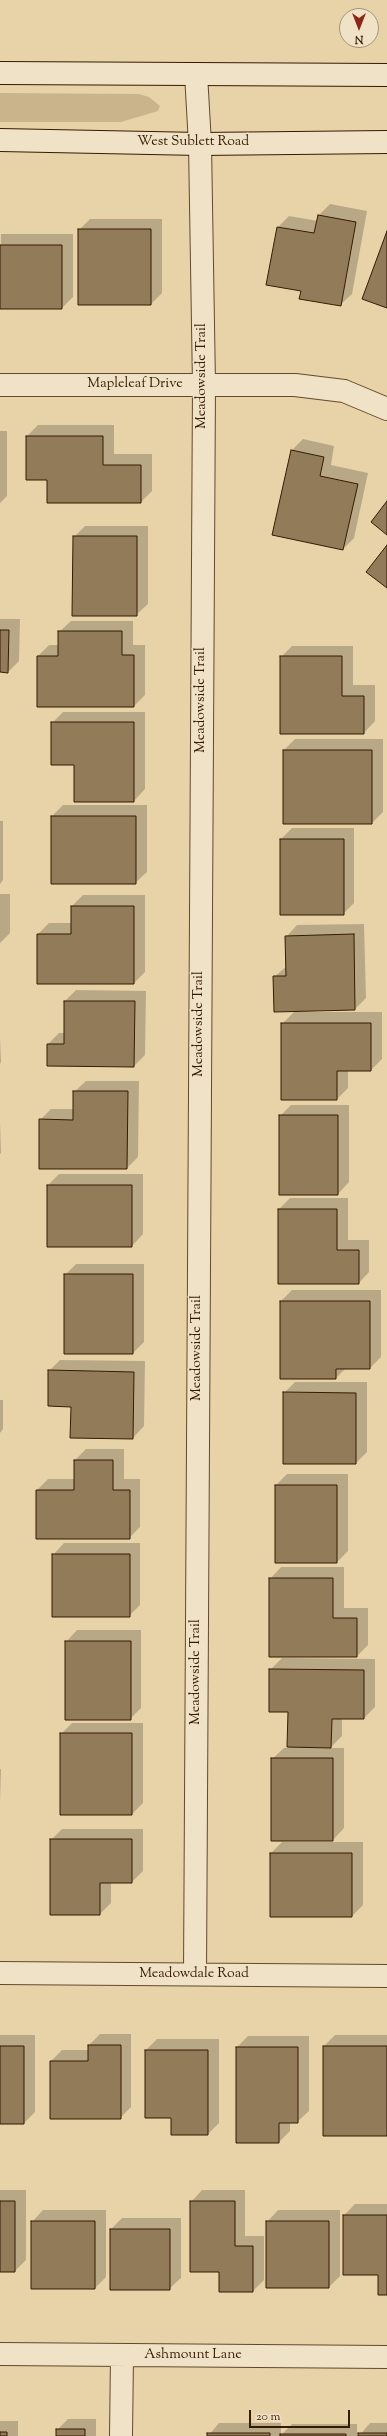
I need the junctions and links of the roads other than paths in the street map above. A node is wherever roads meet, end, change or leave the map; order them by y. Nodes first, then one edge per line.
1 (0, 72) edge
2 (196, 74) junction
3 (387, 75) edge
4 (0, 140) edge
5 (387, 142) edge
6 (200, 144) junction
7 (0, 385) edge
8 (204, 385) junction
9 (387, 409) edge
10 (0, 1973) edge
11 (195, 1974) junction
12 (387, 1976) edge
13 (0, 2354) edge
14 (122, 2355) junction
15 (387, 2357) edge
16 (121, 2436) edge

1 - 2 street
2 - 3 street
2 - 6 street, Meadowside Trail
4 - 6 street, West Sublett Road
5 - 6 street, West Sublett Road
6 - 8 street, Meadowside Trail
7 - 8 street, Mapleleaf Drive
8 - 9 street, Mapleleaf Drive
8 - 11 street, Meadowside Trail
10 - 11 street, Meadowdale Road
11 - 12 street, Meadowdale Road
13 - 14 street, Ashmount Lane
14 - 15 street, Ashmount Lane
14 - 16 street

